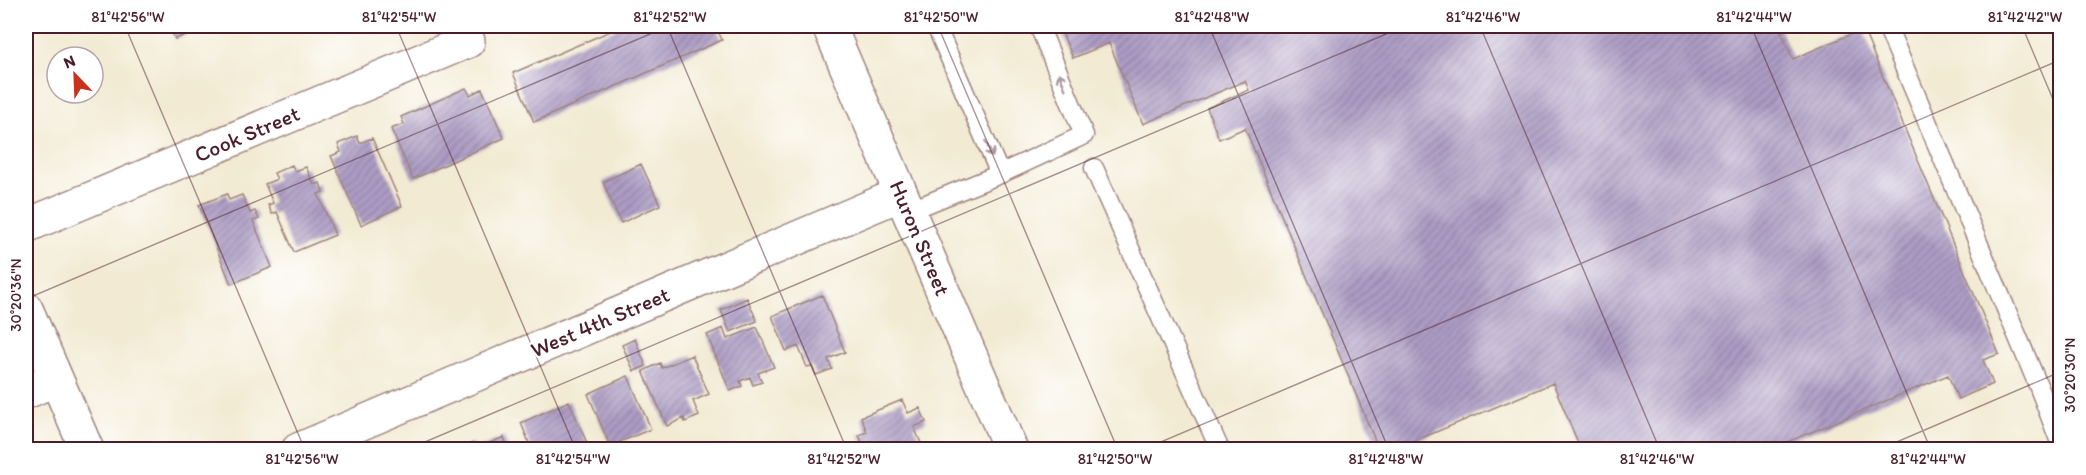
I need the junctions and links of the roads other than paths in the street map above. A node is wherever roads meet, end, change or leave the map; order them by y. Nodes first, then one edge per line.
1 (829, 26) edge
2 (936, 26) edge
3 (1039, 26) edge
4 (1887, 26) edge
5 (468, 41) dead end
6 (1094, 168) dead end
7 (1000, 174) junction
8 (905, 202) junction
9 (26, 226) edge
10 (26, 309) edge
11 (56, 379) junction
12 (26, 392) edge
13 (2061, 442) edge
14 (87, 450) edge
15 (298, 450) edge
16 (1011, 450) edge
17 (1221, 450) edge

1 - 8 street, Huron Street
2 -> 7 lane
7 -> 3 lane
4 - 13 lane
5 - 9 street, Cook Street
6 - 17 lane
7 - 8 lane
8 - 15 street, West 4th Street
8 - 16 street, Huron Street
10 - 11 street
11 - 12 street
11 - 14 street

